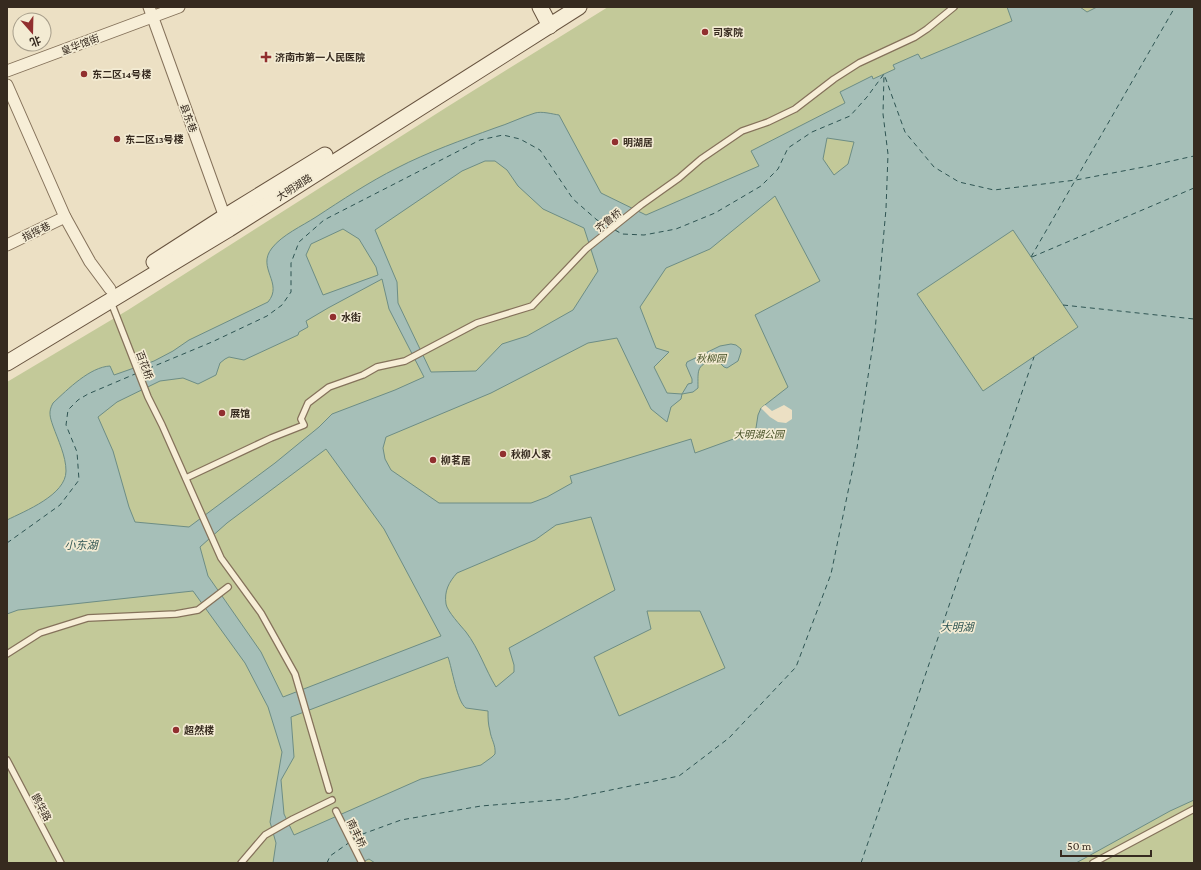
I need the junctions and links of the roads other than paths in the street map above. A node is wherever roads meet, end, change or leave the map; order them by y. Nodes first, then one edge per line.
1 (179, 7) edge
2 (561, 7) edge
3 (579, 7) edge
4 (954, 7) edge
5 (151, 12) edge
6 (545, 17) edge
7 (7, 71) edge
8 (7, 85) edge
9 (65, 217) junction
10 (227, 223) junction
11 (7, 245) edge
12 (110, 295) junction
13 (7, 351) edge
14 (7, 363) edge
15 (186, 478) junction
16 (228, 587) dead end
17 (7, 654) edge
18 (7, 760) edge
19 (329, 790) dead end
20 (332, 800) dead end
21 (1194, 809) edge
22 (336, 810) dead end
23 (61, 863) edge
24 (240, 863) edge
25 (362, 863) edge
26 (1093, 863) edge

1 - 5 street, 皇华馆街
2 - 6 main road, 大明湖路
3 - 6 main road, 大明湖路
4 - 15 lane, 齐鲁桥
5 - 7 street, 皇华馆街
5 - 10 street, 县东巷
6 - 10 main road, 大明湖路
8 - 9 street
9 - 11 street, 指挥巷
9 - 12 street
10 - 12 main road, 大明湖路
12 - 13 main road, 大明湖路
12 - 14 main road, 大明湖路
12 - 15 lane, 百花桥
15 - 19 lane, 百花桥
16 - 17 lane
18 - 23 lane, 鹊华路
20 - 24 lane
21 - 26 lane
22 - 25 lane, 南丰桥

